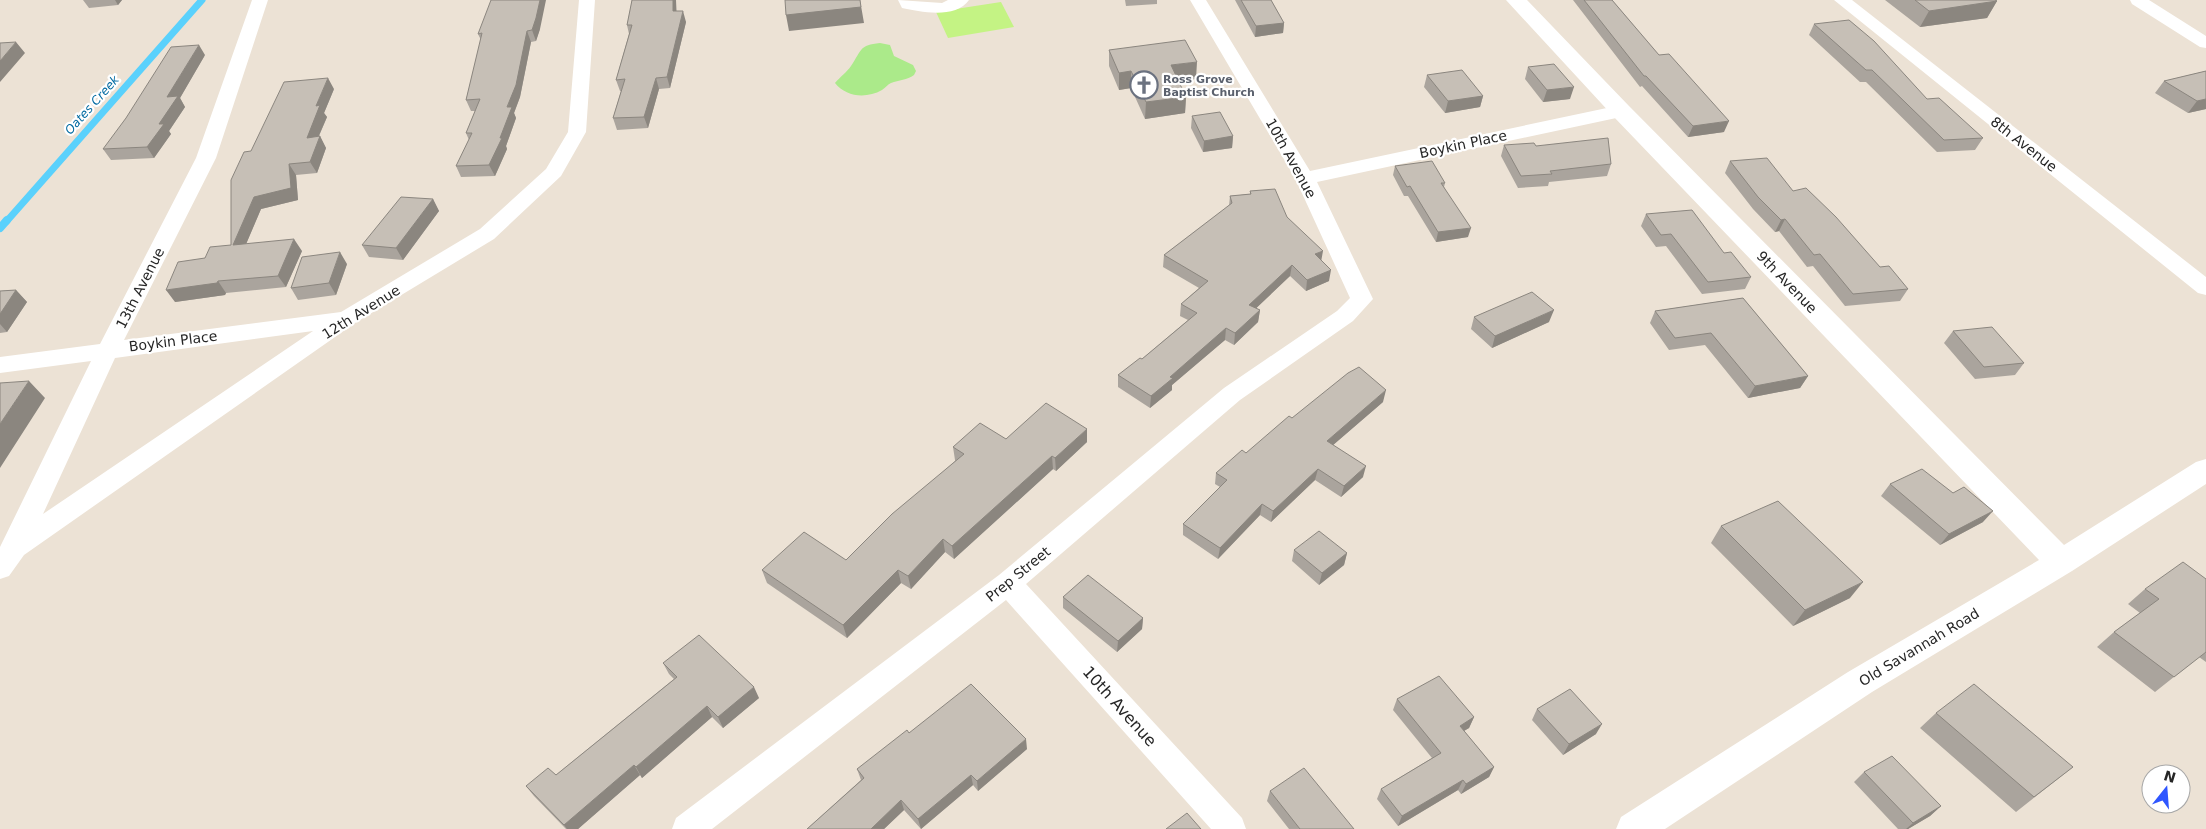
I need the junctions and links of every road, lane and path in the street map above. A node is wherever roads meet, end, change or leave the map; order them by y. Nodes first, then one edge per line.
1 (260, 0) edge
2 (587, 0) edge
3 (906, 0) edge
4 (961, 0) edge
5 (1198, 0) edge
6 (1516, 0) edge
7 (1842, 0) edge
8 (2138, 0) edge
9 (2206, 43) edge
10 (1621, 111) junction
11 (1304, 178) junction
12 (2206, 288) edge
13 (1345, 316) joint
14 (347, 318) junction
15 (108, 349) junction
16 (0, 365) edge
17 (2206, 470) edge
18 (15, 547) junction
19 (2060, 562) junction
20 (0, 568) edge
21 (1008, 583) junction
22 (687, 829) edge
23 (1231, 829) edge
24 (1634, 829) edge

1 - 15 street, 13th Avenue
2 - 14 street, 12th Avenue
3 - 4 street
5 - 11 street, 10th Avenue
6 - 10 street, 9th Avenue
7 - 12 street, 8th Avenue
8 - 9 street
10 - 11 street, Boykin Place
10 - 19 street, 9th Avenue
11 - 13 street, 10th Avenue
13 - 21 street, Prep Street
14 - 15 street, Boykin Place
14 - 18 street, 12th Avenue
15 - 16 street, Boykin Place
15 - 18 street, 13th Avenue
17 - 19 street, Old Savannah Road
18 - 20 street, 13th Avenue
19 - 24 street, Old Savannah Road
21 - 22 street, Prep Street
21 - 23 street, 10th Avenue

